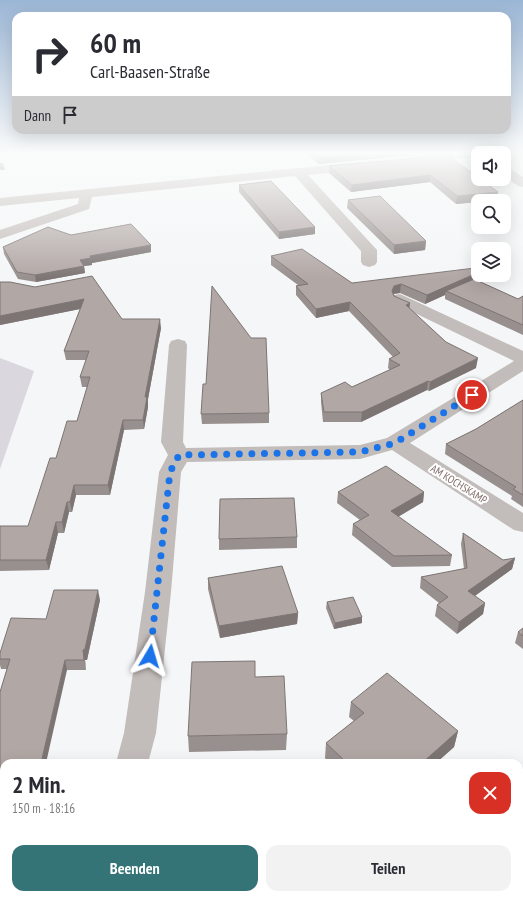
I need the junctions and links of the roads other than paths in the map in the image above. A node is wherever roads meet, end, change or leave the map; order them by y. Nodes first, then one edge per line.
1 (86, 194) edge
2 (76, 195) edge
3 (319, 195) edge
4 (0, 202) edge
5 (0, 235) edge
6 (369, 262) dead end
7 (400, 299) edge
8 (178, 345) dead end
9 (523, 358) edge
10 (523, 363) edge
11 (395, 443) junction
12 (179, 455) junction
13 (523, 524) edge
14 (133, 759) edge

1 - 5 street
2 - 4 street
3 - 6 street
7 - 9 street
8 - 12 street
10 - 11 street
11 - 12 street
11 - 13 street, AM KOCHSKAMP
12 - 14 street

